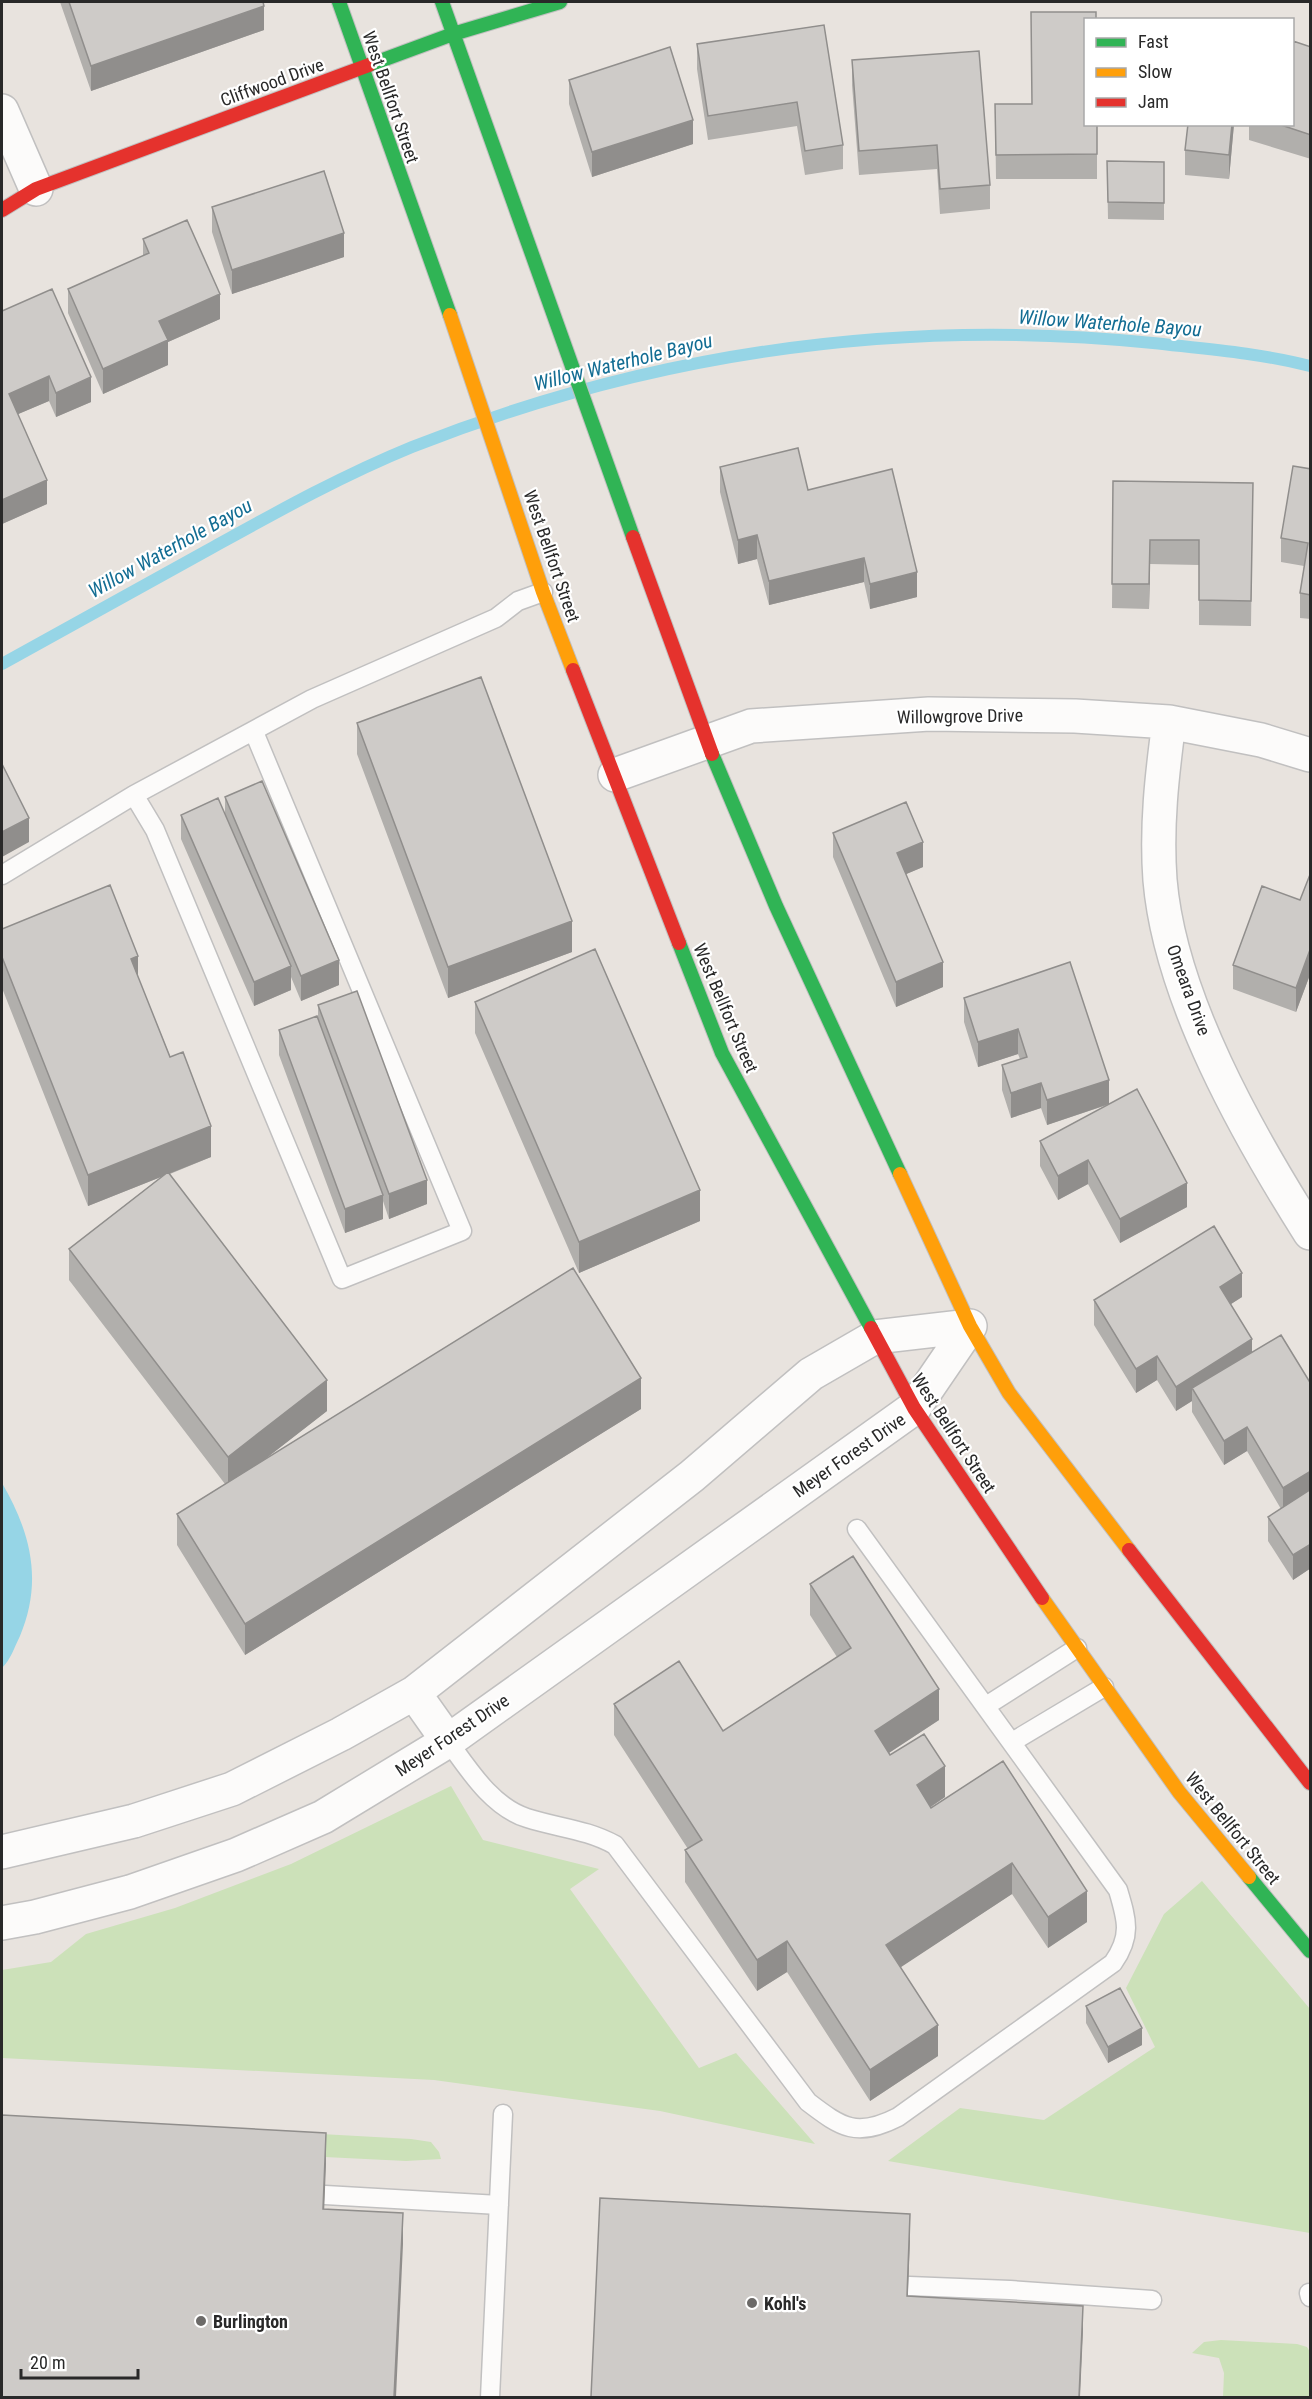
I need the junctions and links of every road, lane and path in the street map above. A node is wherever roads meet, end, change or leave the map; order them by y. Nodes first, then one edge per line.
1 (339, 2) edge
2 (442, 2) edge
3 (560, 2) edge
4 (453, 34) junction
5 (362, 68) junction
6 (2, 111) edge
7 (36, 189) junction
8 (2, 210) edge
9 (543, 592) junction
10 (1169, 722) junction
11 (254, 732) junction
12 (706, 741) junction
13 (1311, 755) edge
14 (615, 775) junction
15 (134, 795) junction
16 (2, 875) edge
17 (1311, 1233) edge
18 (970, 1326) junction
19 (875, 1337) junction
20 (914, 1408) junction
21 (857, 1528) dead end
22 (1077, 1648) junction
23 (1104, 1687) junction
24 (414, 1693) junction
25 (986, 1706) junction
26 (448, 1741) junction
27 (1011, 1742) junction
28 (1311, 1783) edge
29 (2, 1852) edge
30 (2, 1923) edge
31 (1311, 1951) edge
32 (503, 2114) dead end
33 (325, 2195) edge
34 (499, 2205) junction
35 (909, 2286) edge
36 (1152, 2300) dead end
37 (490, 2397) edge

1 - 5 main road, West Bellfort Street
2 - 4 main road
3 - 4 main road, Cliffwood Drive
4 - 5 main road, Cliffwood Drive
4 - 12 main road
5 - 7 main road, Cliffwood Drive
5 - 9 main road, West Bellfort Street
6 - 7 street
7 - 8 main road, Cliffwood Drive
9 - 11 lane
9 - 14 main road, West Bellfort Street
10 - 12 street, Willowgrove Drive
10 - 13 street, Willowgrove Drive
10 - 17 street, Omeara Drive
11 - 15 lane
11 - 15 lane
12 - 14 street, Willowgrove Drive
12 - 18 main road
14 - 19 main road, West Bellfort Street
15 - 16 lane
18 - 19 street
18 - 20 street, Meyer Forest Drive
18 - 28 main road
19 - 20 main road, West Bellfort Street
19 - 24 street
20 - 22 main road, West Bellfort Street
20 - 26 street, Meyer Forest Drive
21 - 25 lane
22 - 23 main road, West Bellfort Street
22 - 25 lane
23 - 27 lane
23 - 31 main road, West Bellfort Street
24 - 26 street
24 - 29 street
25 - 27 lane
26 - 27 lane
26 - 30 street, Meyer Forest Drive
32 - 34 lane
33 - 34 lane
34 - 37 lane
35 - 36 lane

